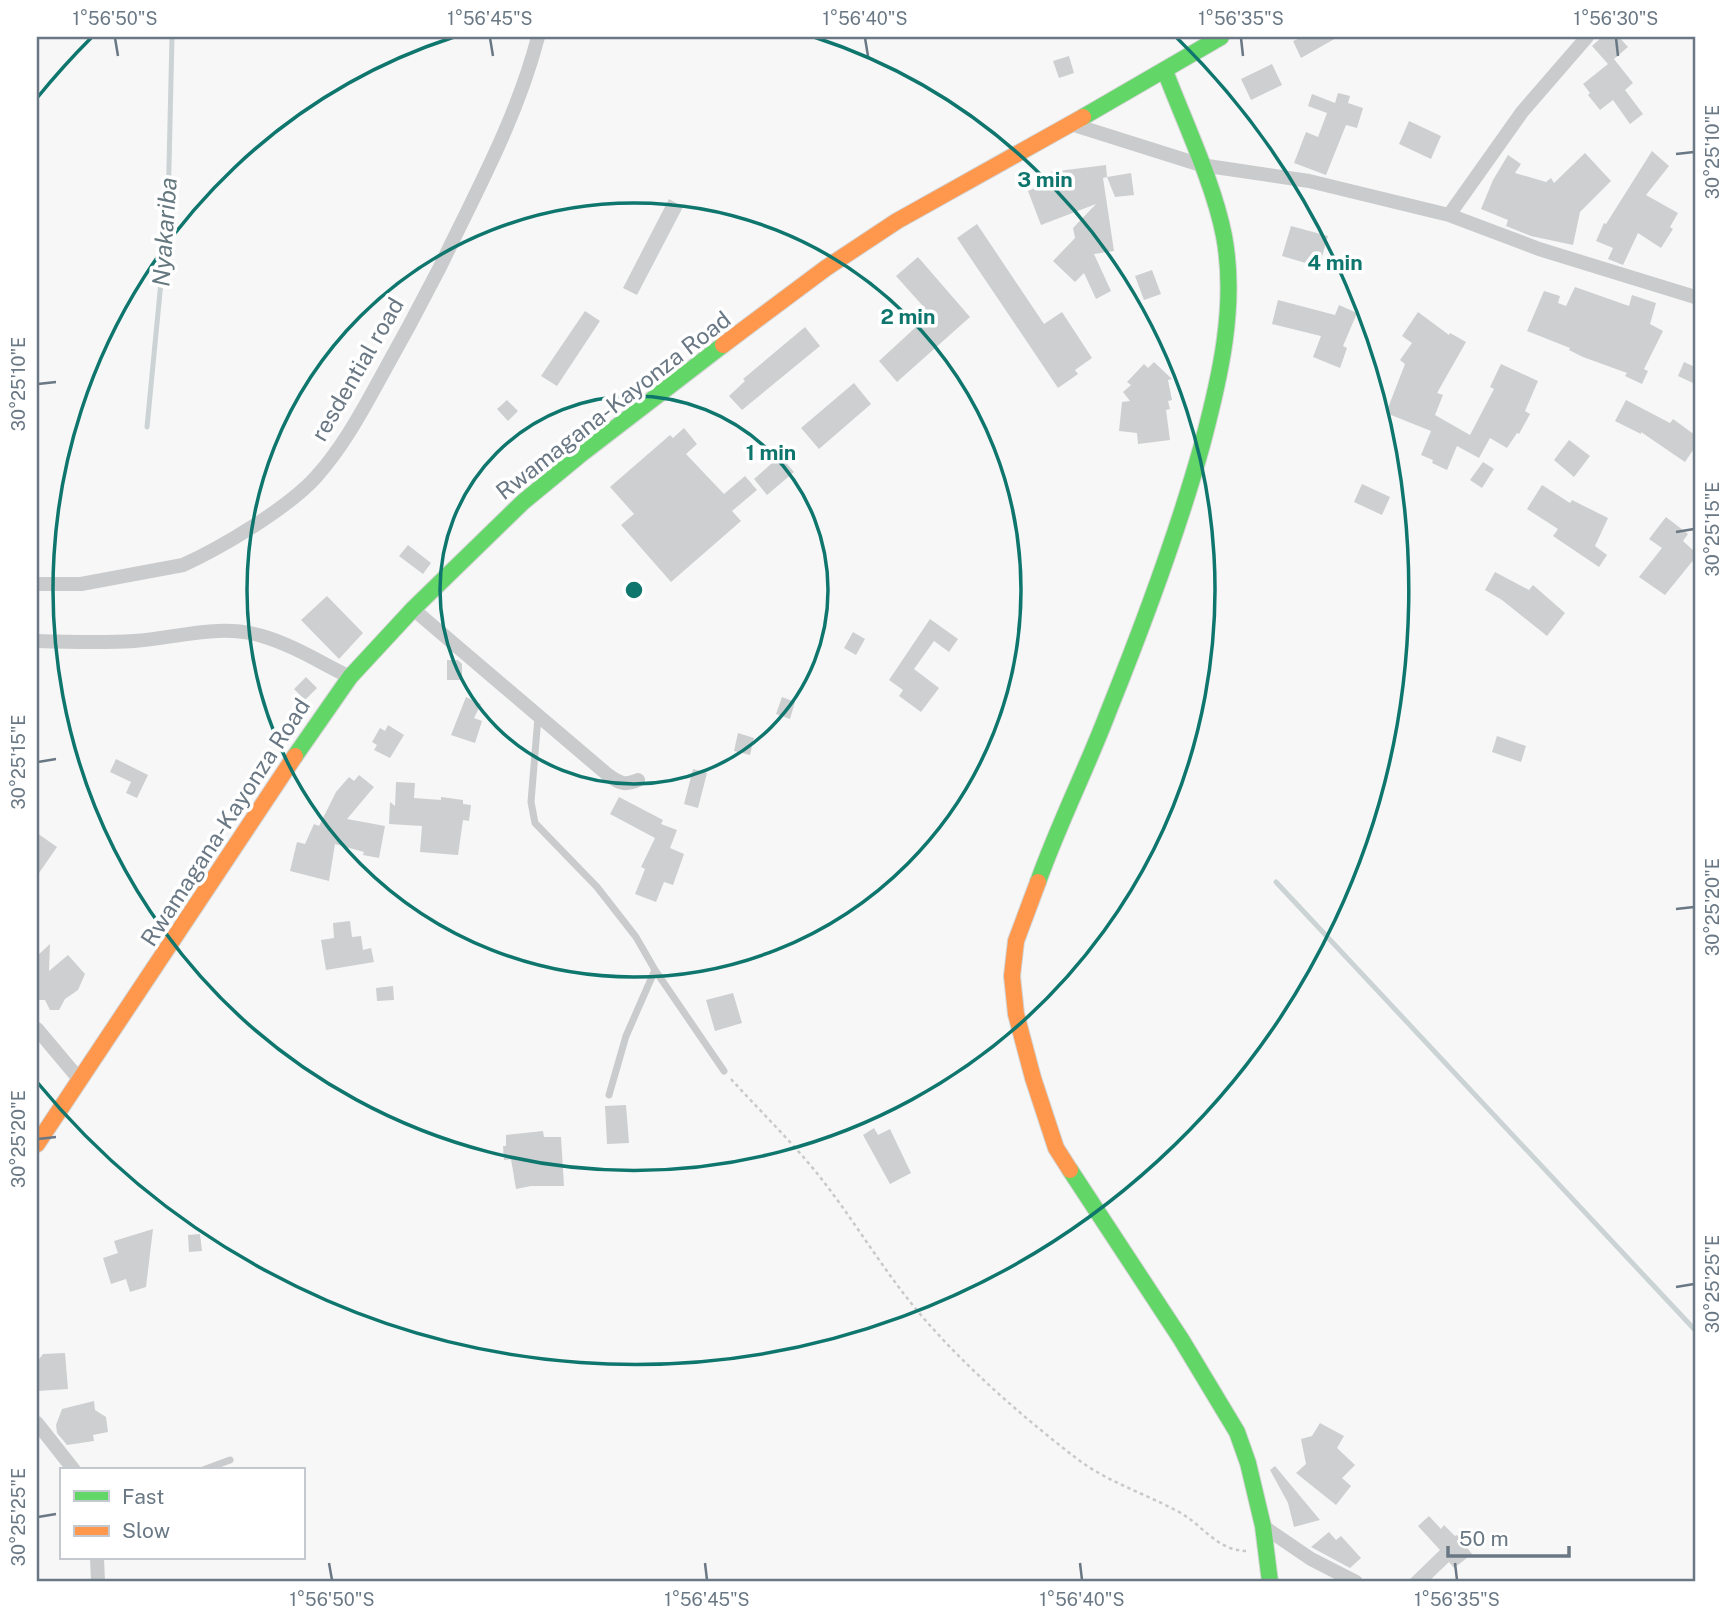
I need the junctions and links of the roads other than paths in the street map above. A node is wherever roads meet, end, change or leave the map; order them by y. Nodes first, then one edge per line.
1 (537, 37) edge
2 (1221, 37) edge
3 (1587, 37) edge
4 (1165, 71) junction
5 (1069, 124) junction
6 (1201, 165) junction
7 (1449, 215) junction
8 (1695, 297) edge
9 (37, 584) edge
10 (413, 609) junction
11 (37, 641) edge
12 (350, 677) junction
13 (538, 716) junction
14 (638, 780) dead end
15 (655, 970) junction
16 (37, 1028) edge
17 (724, 1071) road end
18 (79, 1079) junction
19 (609, 1095) dead end
20 (37, 1144) edge
21 (37, 1423) edge
22 (230, 1460) dead end
23 (72, 1468) edge
24 (208, 1468) edge
25 (1263, 1526) junction
26 (97, 1560) edge
27 (98, 1582) edge
28 (1270, 1582) edge
29 (1356, 1582) edge

1 - 9 street, resdential road
2 - 4 highway, Rwamagana-Kayonza Road
3 - 7 street
4 - 5 highway, Rwamagana-Kayonza Road
4 - 6 highway
5 - 6 street
5 - 10 highway, Rwamagana-Kayonza Road
6 - 7 street
6 - 25 highway
7 - 8 street
10 - 12 highway, Rwamagana-Kayonza Road
10 - 13 street
11 - 12 street
12 - 18 highway, Rwamagana-Kayonza Road
13 - 14 street
13 - 15 lane
15 - 17 lane
15 - 19 lane
16 - 18 street
18 - 20 highway, Rwamagana-Kayonza Road
21 - 23 street
22 - 24 lane
25 - 28 highway
25 - 29 street
26 - 27 street

